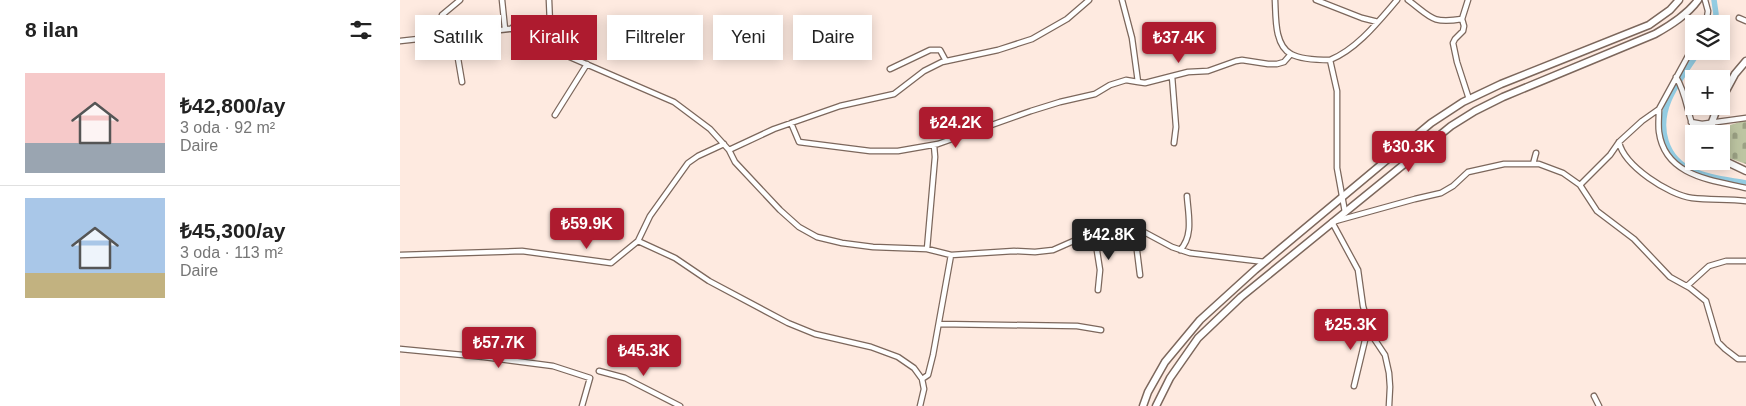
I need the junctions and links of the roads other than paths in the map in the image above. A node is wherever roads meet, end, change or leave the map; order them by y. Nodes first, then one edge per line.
1 (460, 0) edge
2 (502, 0) edge
3 (550, 0) edge
4 (1089, 0) edge
5 (1122, 0) edge
6 (1275, 0) edge
7 (1316, 0) edge
8 (1397, 0) edge
9 (1408, 0) edge
10 (1468, 0) edge
11 (1679, 0) edge
12 (1698, 0) edge
13 (1706, 0) edge
14 (442, 15) edge
15 (551, 15) edge
16 (1707, 15) edge
17 (1739, 18) dead end
18 (1462, 19) junction
19 (1746, 21) edge
20 (1378, 22) junction
21 (511, 28) edge
22 (501, 29) edge
23 (505, 29) junction
24 (415, 39) edge
25 (400, 41) edge
26 (1291, 54) junction
27 (458, 60) edge
28 (578, 60) edge
29 (1330, 60) junction
30 (1686, 60) edge
31 (1746, 61) edge
32 (946, 62) junction
33 (587, 64) junction
34 (890, 69) dead end
35 (1172, 76) junction
36 (1676, 77) junction
37 (462, 82) dead end
38 (1138, 82) junction
39 (1730, 83) edge
40 (1470, 99) junction
41 (1659, 109) junction
42 (555, 115) dead end
43 (1715, 115) edge
44 (1746, 118) edge
45 (1690, 122) junction
46 (1712, 122) junction
47 (790, 123) junction
48 (1692, 125) edge
49 (1619, 142) junction
50 (1174, 143) dead end
51 (724, 144) junction
52 (934, 145) junction
53 (729, 150) junction
54 (1536, 153) dead end
55 (1730, 163) edge
56 (1533, 164) junction
57 (1746, 171) edge
58 (1580, 185) junction
59 (1746, 188) edge
60 (1187, 196) dead end
61 (1342, 199) junction
62 (1746, 201) edge
63 (1345, 212) junction
64 (1332, 222) junction
65 (1140, 231) junction
66 (1094, 232) junction
67 (638, 241) junction
68 (927, 249) junction
69 (1180, 250) junction
70 (400, 255) edge
71 (951, 255) junction
72 (1746, 261) edge
73 (1264, 262) junction
74 (1140, 274) dead end
75 (1687, 286) junction
76 (1098, 290) dead end
77 (939, 324) junction
78 (1101, 330) dead end
79 (1372, 334) junction
80 (400, 349) edge
81 (1746, 359) edge
82 (599, 371) dead end
83 (922, 379) junction
84 (1354, 386) dead end
85 (1594, 396) dead end
86 (582, 406) edge
87 (680, 406) edge
88 (920, 406) edge
89 (1143, 406) edge
90 (1156, 406) edge
91 (1389, 406) edge
92 (1600, 406) edge

1 - 14 street
2 - 23 street
3 - 15 street
4 - 32 street
5 - 38 street
6 - 26 street
7 - 20 street
8 - 20 street
9 - 18 street
10 - 18 street
11 - 40 main road
12 - 63 main road
13 - 16 street
17 - 19 street
18 - 40 street
20 - 29 street
21 - 23 street
22 - 23 street
24 - 25 street
26 - 29 street
26 - 35 street
27 - 37 street
28 - 33 street
29 - 61 street
30 - 36 street
31 - 39 main road
32 - 34 street
32 - 47 street
33 - 42 street
33 - 51 street
35 - 38 street
35 - 50 street
36 - 41 street
36 - 45 street
38 - 52 street
40 - 61 main road
41 - 49 street
41 - 59 street
43 - 46 main road
44 - 46 street
45 - 46 street
45 - 48 street
47 - 52 street
47 - 53 street
49 - 58 street
49 - 62 street
51 - 53 street
51 - 67 street
52 - 68 street
53 - 68 street
54 - 56 street
55 - 57 main road
56 - 58 street
56 - 64 street
58 - 75 street
60 - 69 street
61 - 63 street
61 - 73 main road
63 - 64 main road
64 - 79 street
64 - 90 main road
65 - 66 street
65 - 69 street
65 - 74 street
66 - 71 street
66 - 76 street
67 - 70 street
67 - 83 street
68 - 71 street
69 - 73 street
71 - 77 street
72 - 75 street
73 - 89 main road
75 - 81 street
77 - 78 street
77 - 83 street
79 - 84 street
79 - 91 street
80 - 86 street
82 - 87 street
83 - 88 street
85 - 92 street

